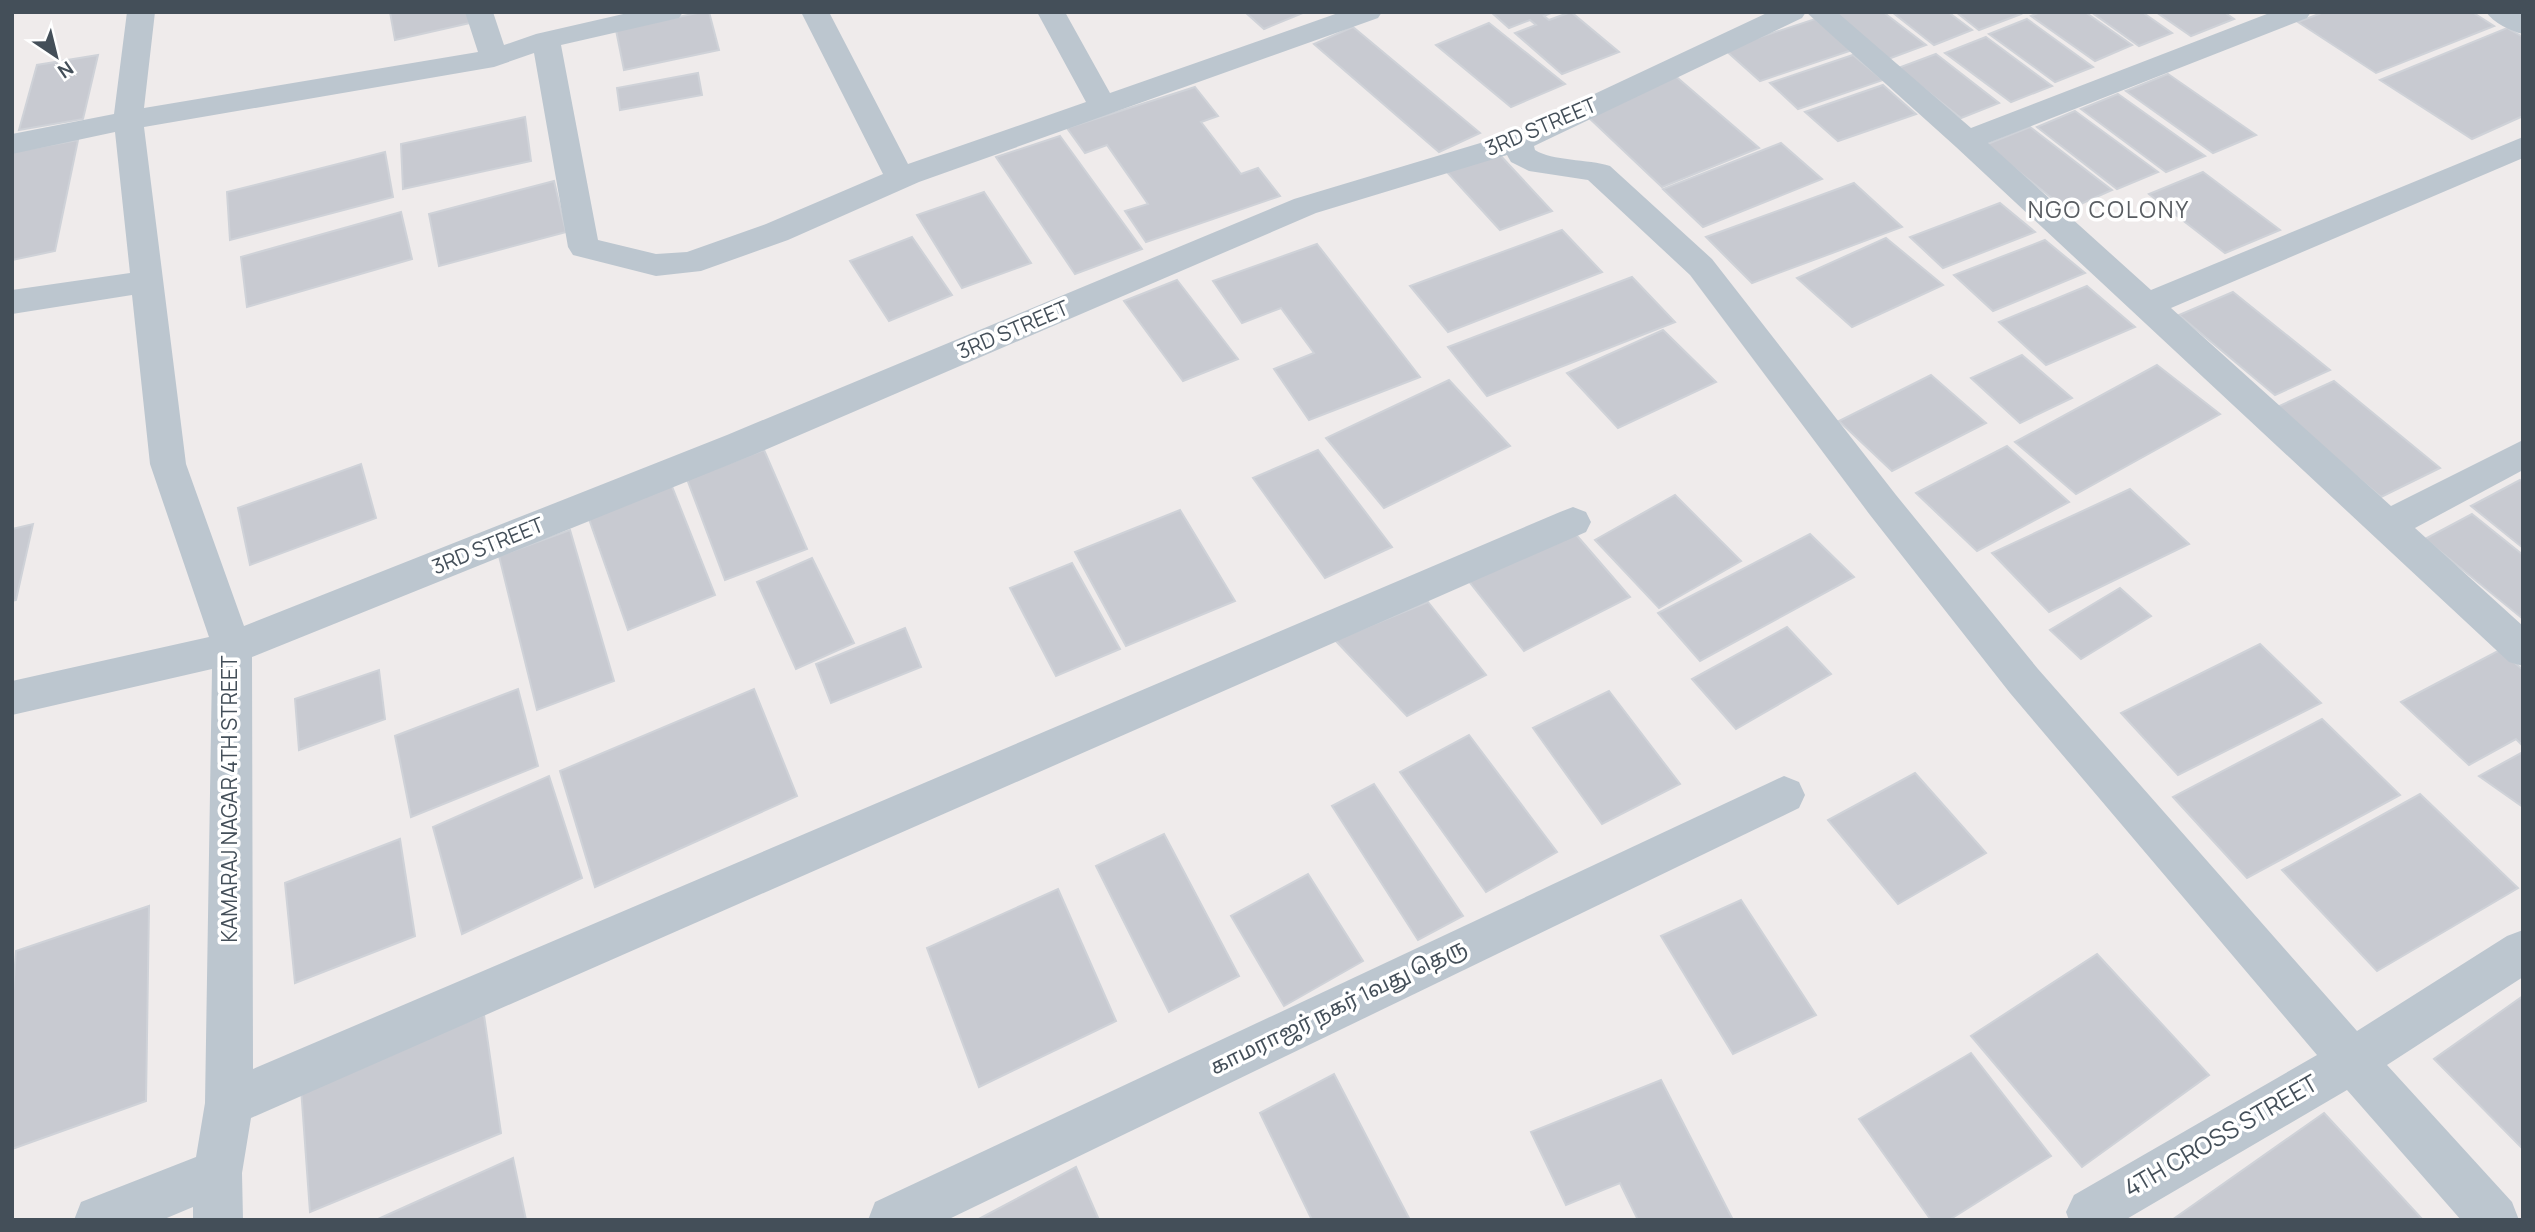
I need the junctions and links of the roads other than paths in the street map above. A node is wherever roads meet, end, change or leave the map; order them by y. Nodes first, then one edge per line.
1 (141, 12) edge
2 (479, 12) edge
3 (669, 12) edge
4 (814, 12) edge
5 (1051, 12) edge
6 (1368, 12) edge
7 (1792, 12) edge
8 (1820, 12) edge
9 (2297, 12) edge
10 (2500, 12) edge
11 (2523, 26) edge
12 (546, 40) junction
13 (494, 58) junction
14 (1103, 106) junction
15 (128, 120) junction
16 (1967, 140) junction
17 (1518, 142) junction
18 (12, 144) edge
19 (2523, 147) edge
20 (900, 178) junction
21 (148, 281) junction
22 (12, 302) edge
23 (2147, 305) junction
24 (2523, 453) edge
25 (1573, 522) dead end
26 (2386, 526) junction
27 (232, 648) junction
28 (2523, 650) edge
29 (12, 698) edge
30 (1784, 795) dead end
31 (2523, 951) edge
32 (2352, 1061) junction
33 (229, 1103) junction
34 (218, 1197) edge
35 (2091, 1212) dead end
36 (99, 1220) edge
37 (893, 1220) edge
38 (2494, 1220) edge

1 - 15 street, KAMARAJ NAGAR 4TH STREET
2 - 13 street
3 - 12 street
4 - 20 street
5 - 14 street
6 - 14 street
7 - 17 street, 3RD STREET
8 - 16 street
9 - 16 street
10 - 11 street
12 - 13 street
12 - 20 street
13 - 15 street
14 - 20 street
15 - 18 street
15 - 21 street, KAMARAJ NAGAR 4TH STREET
16 - 23 street
17 - 27 street, 3RD STREET
17 - 32 street
19 - 23 street
21 - 22 street
21 - 27 street, KAMARAJ NAGAR 4TH STREET
23 - 26 street
24 - 26 street
25 - 33 street
26 - 28 street
27 - 29 street, 3RD STREET
27 - 33 street, KAMARAJ NAGAR 4TH STREET
30 - 37 street, காமராஜர் நகர் 1வது தெரு
31 - 32 street, 4TH CROSS STREET
32 - 35 street, 4TH CROSS STREET
32 - 38 street
33 - 34 street, KAMARAJ NAGAR 4TH STREET
34 - 36 street

